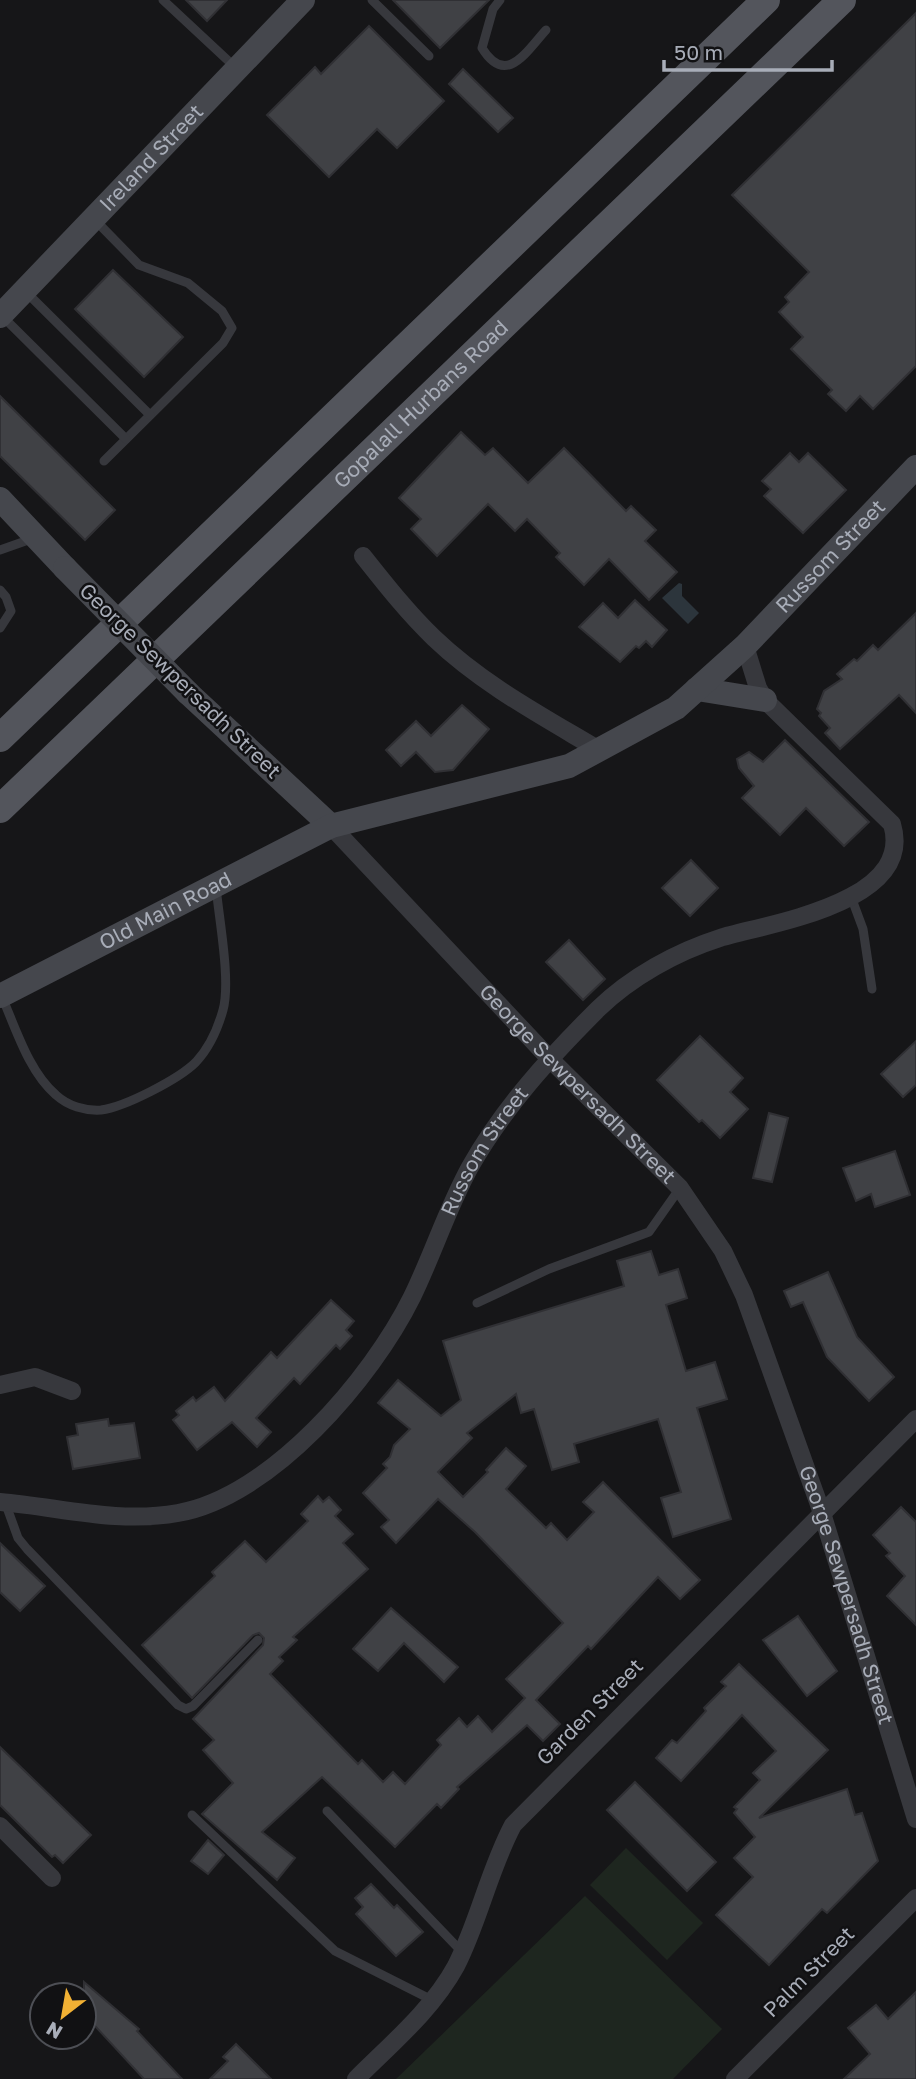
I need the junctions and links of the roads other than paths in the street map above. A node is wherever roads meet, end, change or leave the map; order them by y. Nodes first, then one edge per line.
1 (163, 0) edge
2 (303, 0) edge
3 (372, 0) edge
4 (500, 0) edge
5 (766, 0) edge
6 (842, 0) edge
7 (546, 30) dead end
8 (429, 56) dead end
9 (236, 69) junction
10 (93, 218) junction
11 (24, 290) junction
12 (0, 315) edge
13 (150, 415) junction
14 (126, 439) junction
15 (104, 461) dead end
16 (916, 467) edge
17 (0, 499) edge
18 (36, 537) junction
19 (0, 550) edge
20 (363, 556) dead end
21 (0, 590) edge
22 (0, 628) edge
23 (745, 646) junction
24 (697, 689) junction
25 (765, 700) junction
26 (0, 738) edge
27 (599, 750) junction
28 (0, 809) edge
29 (331, 826) junction
30 (216, 885) junction
31 (853, 902) junction
32 (872, 989) dead end
33 (1, 996) edge
34 (549, 1058) junction
35 (680, 1188) junction
36 (477, 1303) dead end
37 (0, 1385) edge
38 (72, 1391) dead end
39 (916, 1419) edge
40 (3, 1502) edge
41 (822, 1513) junction
42 (258, 1640) dead end
43 (327, 1811) dead end
44 (192, 1815) dead end
45 (916, 1819) edge
46 (0, 1826) edge
47 (52, 1878) dead end
48 (916, 1898) edge
49 (462, 1952) junction
50 (434, 2001) junction
51 (356, 2079) edge
52 (735, 2079) edge

1 - 9 lane
2 - 9 street, Ireland Street
3 - 8 lane
4 - 7 lane
5 - 26 main road
6 - 28 main road, Gopalall Hurbans Road
9 - 10 street, Ireland Street
10 - 11 street, Ireland Street
10 - 13 lane
11 - 12 street, Ireland Street
11 - 13 lane
12 - 14 lane
13 - 14 lane
14 - 15 lane
16 - 23 street, Russom Street
17 - 18 street, George Sewpersadh Street
18 - 19 lane
18 - 29 street, George Sewpersadh Street, bridge
20 - 27 street
21 - 22 lane
23 - 24 street, Russom Street
23 - 25 street, Russom Street
24 - 25 street
24 - 27 street, Russom Street
25 - 31 street, Russom Street
27 - 29 street, Russom Street
29 - 30 street, Old Main Road
29 - 34 street, George Sewpersadh Street
30 - 33 street, Old Main Road
30 - 33 lane
31 - 32 lane
31 - 34 street, Russom Street
34 - 35 street, George Sewpersadh Street
34 - 40 street, Russom Street
35 - 36 lane
35 - 41 street, George Sewpersadh Street
37 - 38 street
39 - 41 street, Garden Street
40 - 42 lane
41 - 45 street, George Sewpersadh Street
41 - 49 street, Garden Street
43 - 49 lane
44 - 50 lane
46 - 47 street
48 - 52 street, Palm Street
49 - 50 street, Garden Street
50 - 51 street, Garden Street

